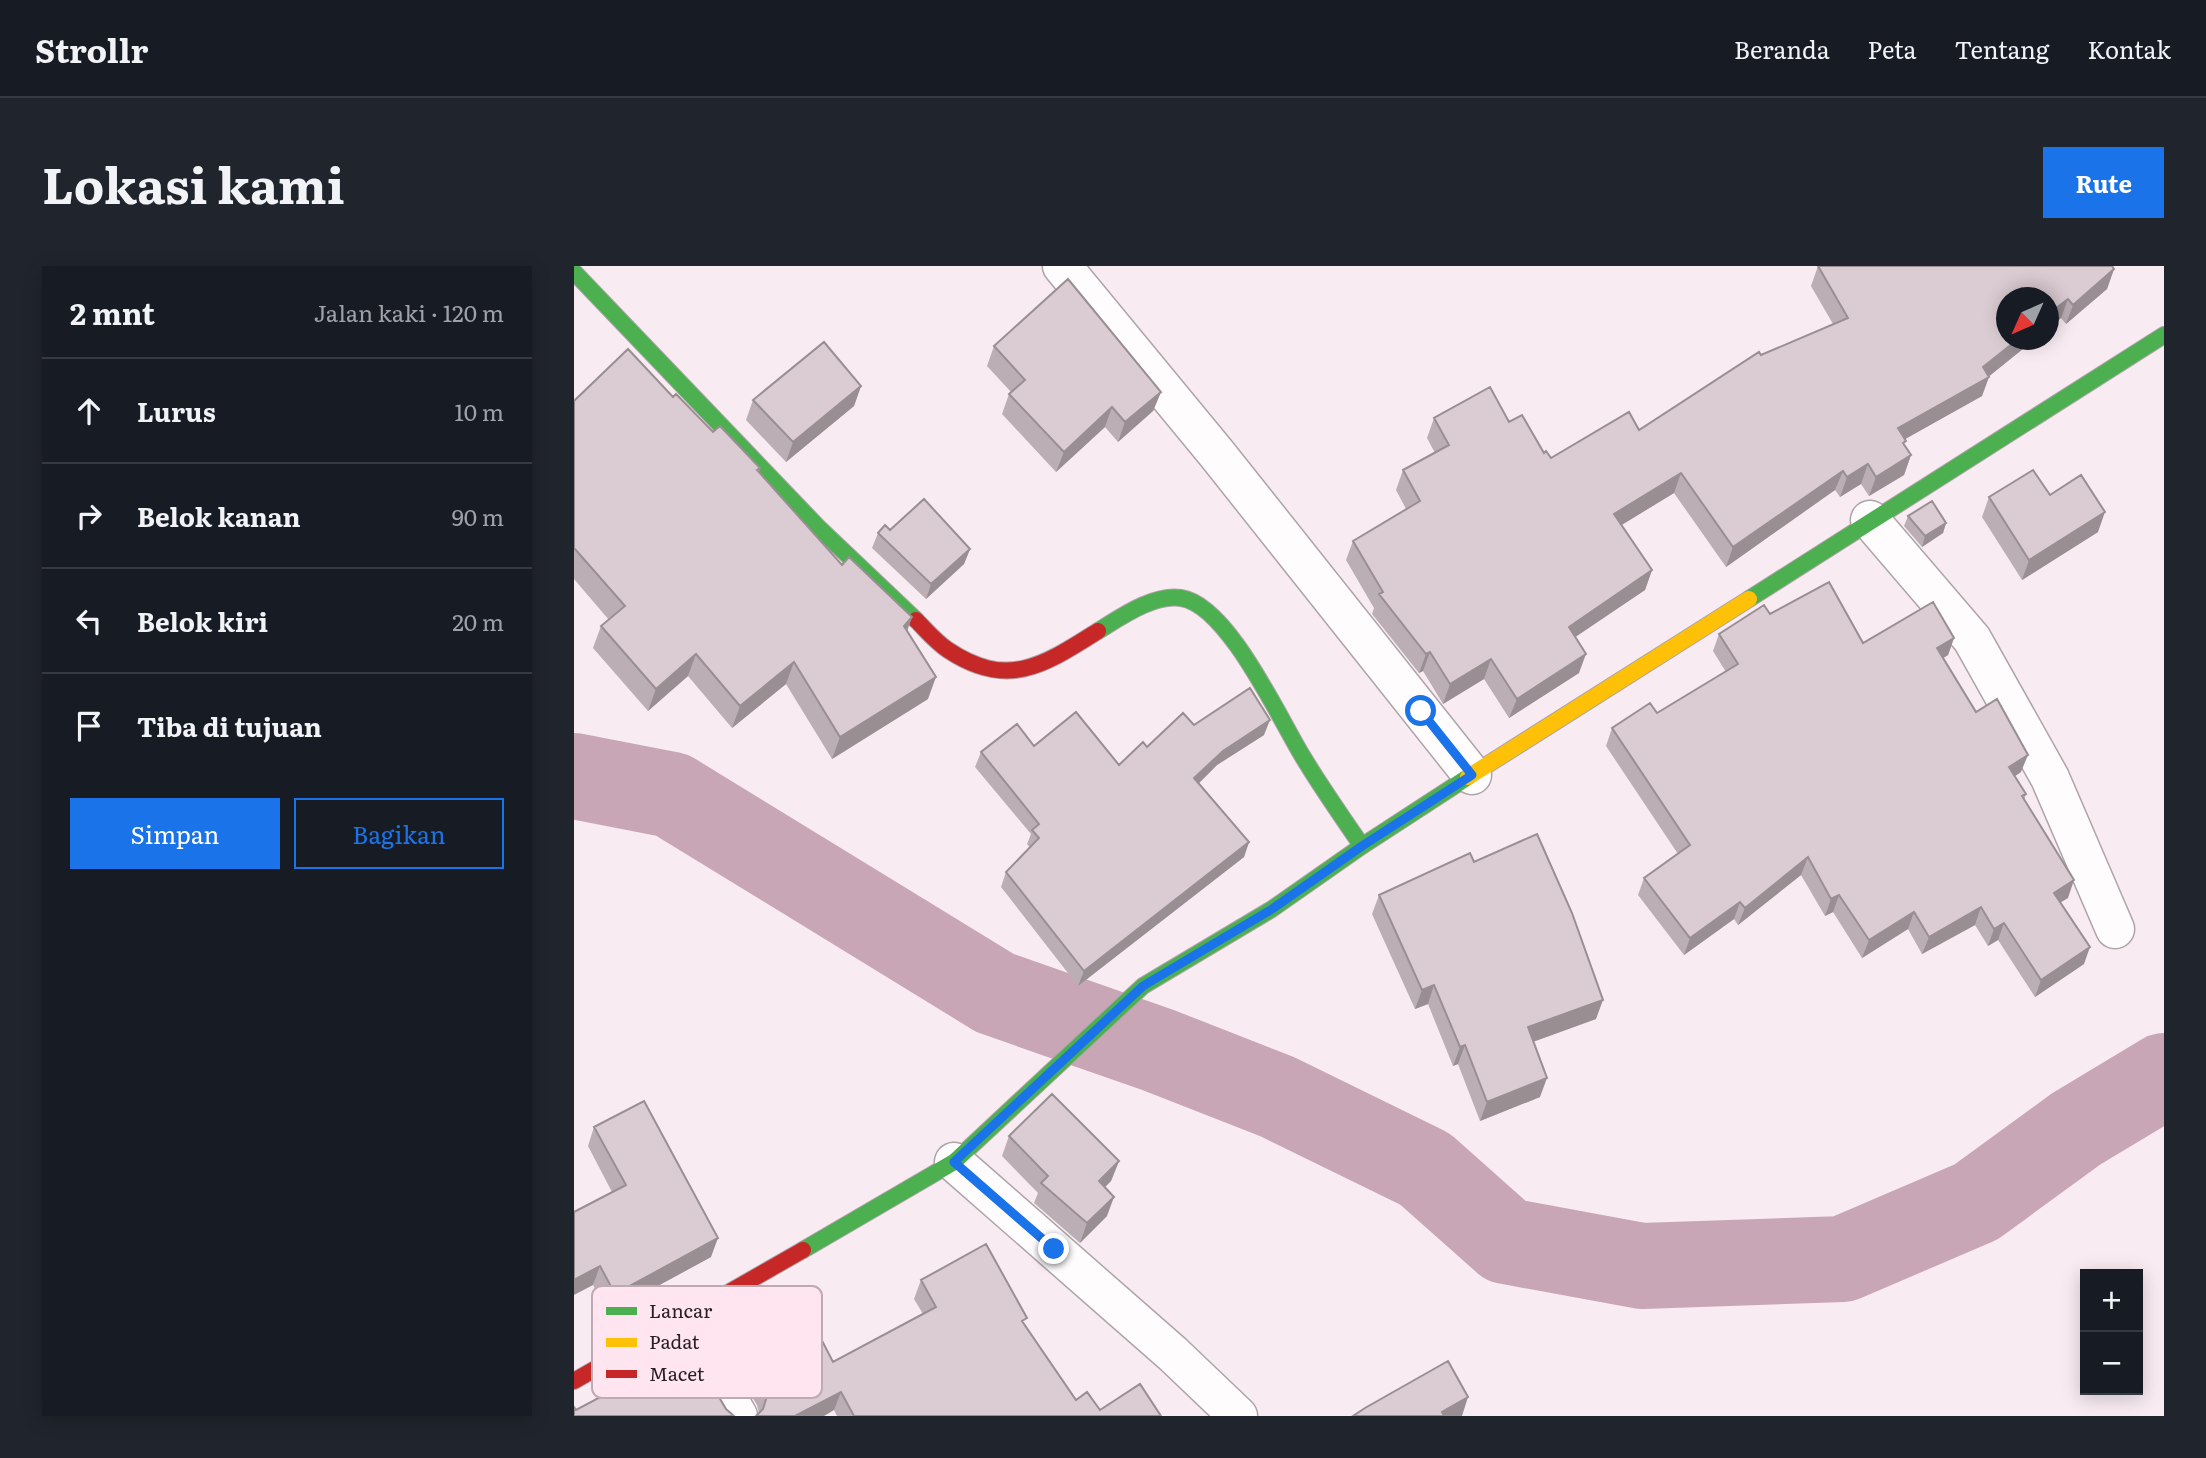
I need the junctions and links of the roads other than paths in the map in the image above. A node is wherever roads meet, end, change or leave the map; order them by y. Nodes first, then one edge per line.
1 (1062, 266) edge
2 (574, 272) edge
3 (2164, 335) edge
4 (1870, 520) junction
5 (1472, 775) junction
6 (1362, 846) junction
7 (2115, 929) dead end
8 (954, 1162) junction
9 (742, 1286) edge
10 (592, 1371) edge
11 (574, 1381) edge
12 (727, 1398) edge
13 (738, 1416) edge
14 (1238, 1416) edge

1 - 5 street
2 - 6 street
3 - 4 street
4 - 5 street
4 - 7 street
5 - 6 street
6 - 8 street
8 - 9 street
8 - 14 street
10 - 11 street
12 - 13 street

